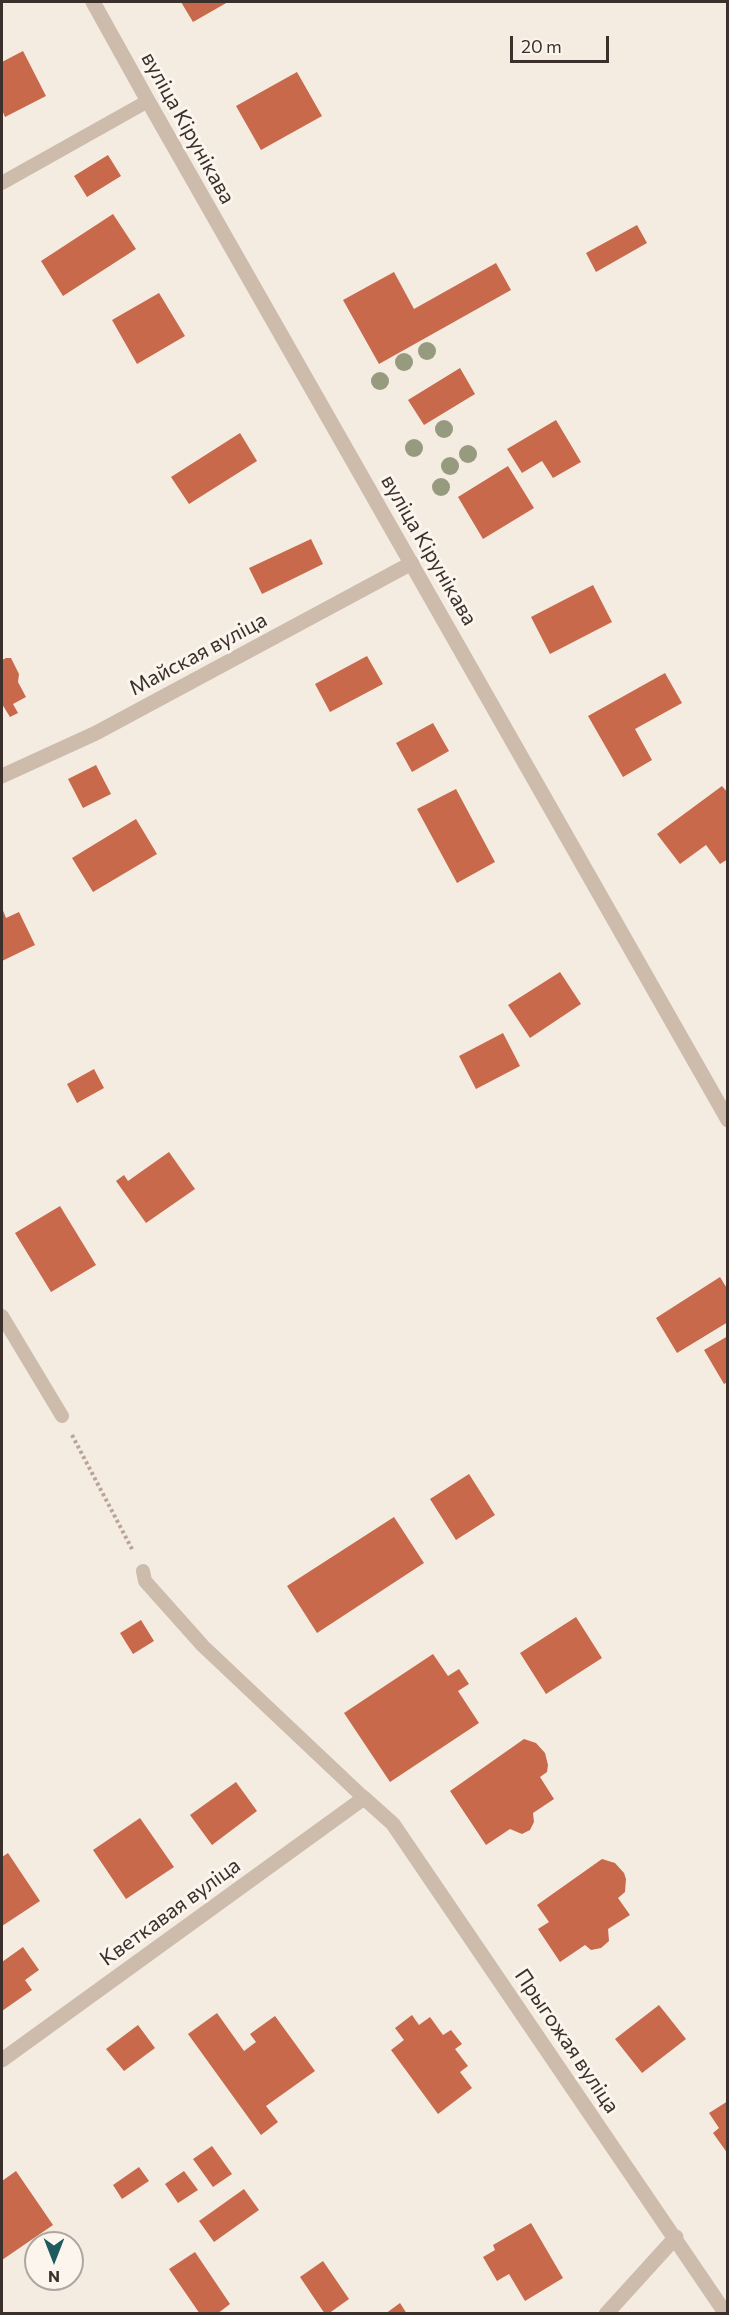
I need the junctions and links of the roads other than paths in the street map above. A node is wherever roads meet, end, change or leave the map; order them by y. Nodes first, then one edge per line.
1 (93, 2) edge
2 (148, 101) junction
3 (2, 183) edge
4 (412, 563) junction
5 (2, 776) edge
6 (728, 1120) edge
7 (2, 1316) edge
8 (62, 1416) road end
9 (143, 1571) road end
10 (364, 1798) junction
11 (2, 2060) edge
12 (676, 2237) junction
13 (606, 2313) edge
14 (726, 2313) edge

1 - 2 street, вуліца Кірунікава
2 - 3 lane
2 - 4 street, вуліца Кірунікава
4 - 5 street, Майская вуліца
4 - 6 street, вуліца Кірунікава
7 - 8 lane
9 - 10 lane
10 - 11 street, Кветкавая вуліца
10 - 12 street, Прыгожая вуліца
12 - 13 street
12 - 14 street, Прыгожая вуліца

